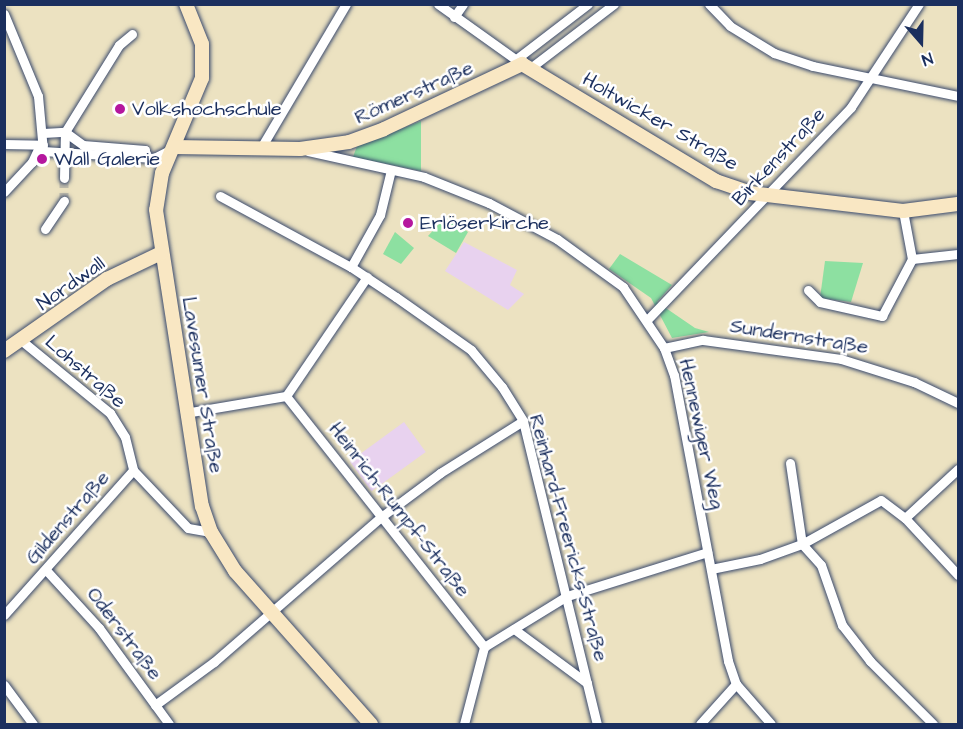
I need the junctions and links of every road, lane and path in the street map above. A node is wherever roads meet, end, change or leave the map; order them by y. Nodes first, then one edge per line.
1 (186, 4) edge
2 (346, 4) edge
3 (438, 4) edge
4 (463, 4) edge
5 (588, 4) edge
6 (614, 4) edge
7 (710, 4) edge
8 (918, 5) edge
9 (4, 14) edge
10 (454, 17) junction
11 (132, 34) dead end
12 (522, 64) junction
13 (872, 79) junction
14 (958, 96) edge
15 (43, 128) junction
16 (65, 132) junction
17 (4, 144) edge
18 (42, 145) junction
19 (262, 146) junction
20 (174, 147) junction
21 (300, 149) junction
22 (67, 152) junction
23 (145, 157) junction
24 (391, 171) junction
25 (64, 178) tunnel mouth
26 (4, 192) edge
27 (767, 195) junction
28 (220, 196) dead end
29 (63, 201) tunnel mouth
30 (958, 204) edge
31 (903, 211) junction
32 (45, 230) dead end
33 (162, 253) junction
34 (958, 254) edge
35 (912, 259) junction
36 (351, 267) junction
37 (367, 277) junction
38 (808, 290) dead end
39 (647, 320) junction
40 (22, 341) junction
41 (664, 348) junction
42 (4, 351) edge
43 (286, 396) junction
44 (958, 402) edge
45 (185, 413) junction
46 (523, 421) junction
47 (789, 462) dead end
48 (958, 469) edge
49 (133, 470) junction
50 (381, 517) junction
51 (905, 518) junction
52 (211, 532) junction
53 (802, 544) junction
54 (707, 552) junction
55 (711, 568) junction
56 (46, 570) junction
57 (958, 575) edge
58 (567, 596) junction
59 (271, 611) junction
60 (4, 615) edge
61 (514, 629) junction
62 (484, 647) junction
63 (587, 683) junction
64 (736, 684) junction
65 (4, 685) edge
66 (155, 705) junction
67 (33, 724) edge
68 (169, 724) edge
69 (371, 724) edge
70 (464, 724) edge
71 (597, 724) edge
72 (700, 724) edge
73 (771, 724) edge
74 (933, 724) edge

1 - 20 street, Lavesumer Straße
2 - 19 street
3 - 10 street, Holtwicker Straße
4 - 10 street
5 - 12 street, Römerstraße
6 - 12 street, Römerstraße
7 - 13 street
8 - 13 street, Birkenstraße
9 - 15 street
10 - 12 street, Holtwicker Straße
11 - 16 street
12 - 21 street, Römerstraße
12 - 27 street, Holtwicker Straße
13 - 14 street
13 - 27 street, Birkenstraße
15 - 16 street
15 - 18 street
16 - 22 street
16 - 23 street
17 - 18 street
18 - 22 street
18 - 26 street
19 - 20 street, Römerstraße
19 - 21 street, Römerstraße
20 - 23 street
20 - 33 street, Lavesumer Straße
21 - 24 street, Hennewiger Weg
22 - 23 street
22 - 25 street
24 - 36 street
24 - 39 street, Hennewiger Weg
27 - 31 street, Holtwicker Straße
27 - 39 street, Birkenstraße
28 - 36 street, Reinhard-Freericks-Straße
29 - 32 street
30 - 31 street, Holtwicker Straße
31 - 35 street
33 - 40 street, Nordwall
33 - 45 street, Lavesumer Straße
34 - 35 street
35 - 38 street
36 - 37 street, Reinhard-Freericks-Straße
37 - 43 street
37 - 46 street, Reinhard-Freericks-Straße
39 - 41 street, Hennewiger Weg
40 - 42 street, Nordwall
40 - 49 street, Lohstraße
41 - 44 street, Sundernstraße
41 - 54 street, Hennewiger Weg
43 - 45 street
43 - 50 street, Heinrich-Rumpf-Straße
45 - 52 street, Lavesumer Straße
46 - 50 street
46 - 58 street, Reinhard-Freericks-Straße
47 - 53 street
48 - 51 street
49 - 52 street, Lohstraße
49 - 56 street, Gildenstraße
50 - 59 street
50 - 62 street, Heinrich-Rumpf-Straße
51 - 53 street
51 - 57 street
52 - 59 street, Lavesumer Straße
53 - 55 street
53 - 74 street
54 - 55 street, Hennewiger Weg
54 - 58 street
55 - 64 street, Hennewiger Weg
56 - 60 street, Gildenstraße
56 - 66 street, Oderstraße
58 - 61 street
58 - 63 street, Reinhard-Freericks-Straße
59 - 66 street
59 - 69 street, Lavesumer Straße
61 - 62 street
61 - 63 street, Reinhard-Freericks-Straße
62 - 70 street
63 - 71 street, Reinhard-Freericks-Straße
64 - 72 street
64 - 73 street, Hennewiger Weg
65 - 67 street
66 - 68 street, Oderstraße

